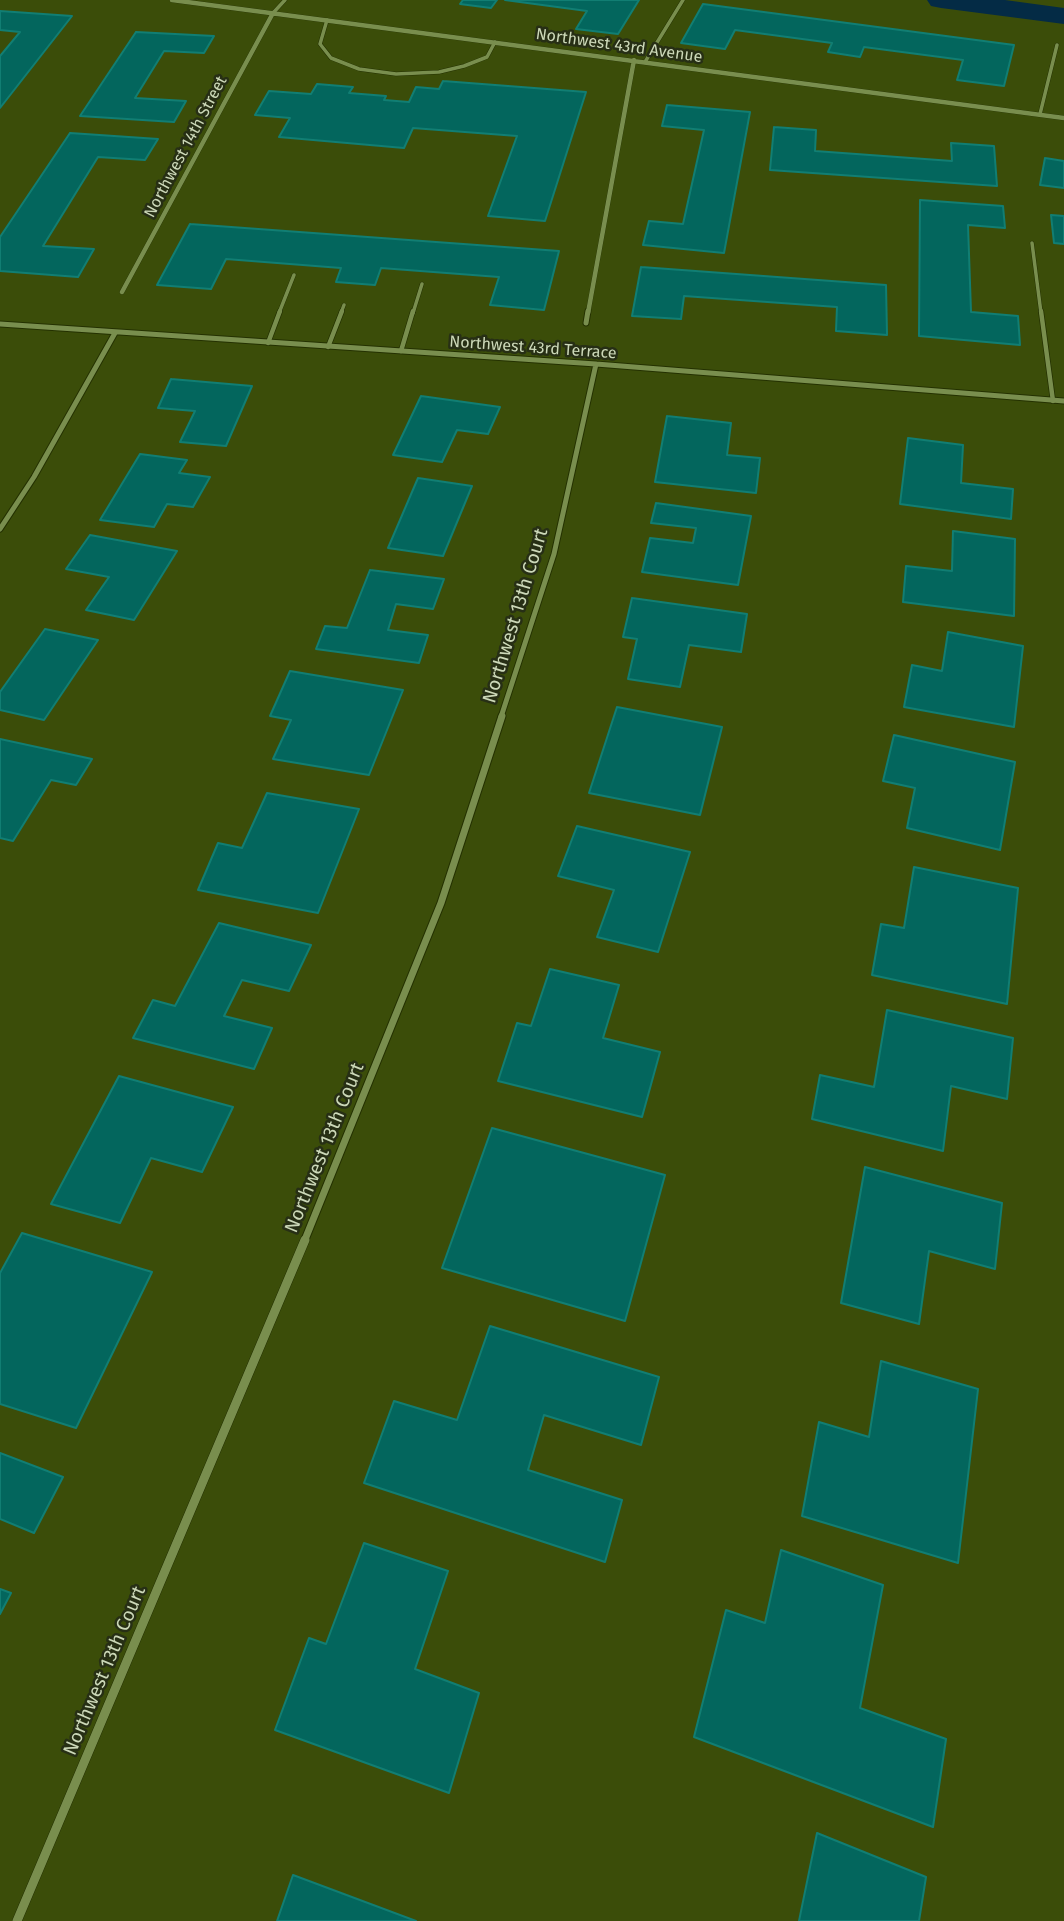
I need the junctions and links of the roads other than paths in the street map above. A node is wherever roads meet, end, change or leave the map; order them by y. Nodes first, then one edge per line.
1 (172, 0) edge
2 (285, 0) edge
3 (683, 0) edge
4 (273, 13) junction
5 (327, 20) junction
6 (495, 42) junction
7 (1056, 45) dead end
8 (634, 60) junction
9 (645, 62) junction
10 (1040, 114) junction
11 (1064, 118) edge
12 (1032, 243) dead end
13 (294, 275) dead end
14 (422, 284) dead end
15 (122, 292) dead end
16 (344, 305) dead end
17 (586, 323) dead end
18 (0, 324) edge
19 (115, 333) junction
20 (268, 343) junction
21 (328, 346) junction
22 (401, 351) junction
23 (596, 364) junction
24 (1053, 401) junction
25 (1064, 401) edge
26 (0, 529) edge
27 (17, 1921) edge

1 - 4 street, Northwest 43rd Avenue
2 - 4 lane
3 - 9 lane
4 - 5 street, Northwest 43rd Avenue
4 - 15 street, Northwest 14th Street
5 - 6 street, Northwest 43rd Avenue
5 - 6 lane
6 - 8 street, Northwest 43rd Avenue
7 - 10 lane
8 - 9 street, Northwest 43rd Avenue
8 - 17 street
9 - 10 street, Northwest 43rd Avenue
10 - 11 street, Northwest 43rd Avenue
12 - 24 lane
13 - 20 lane
14 - 22 lane
16 - 21 lane
18 - 19 street, Northwest 43rd Terrace
19 - 20 street, Northwest 43rd Terrace
19 - 26 street
20 - 21 street, Northwest 43rd Terrace
21 - 22 street, Northwest 43rd Terrace
22 - 23 street, Northwest 43rd Terrace
23 - 24 street, Northwest 43rd Terrace
23 - 27 street, Northwest 13th Court
24 - 25 street, Northwest 43rd Terrace

